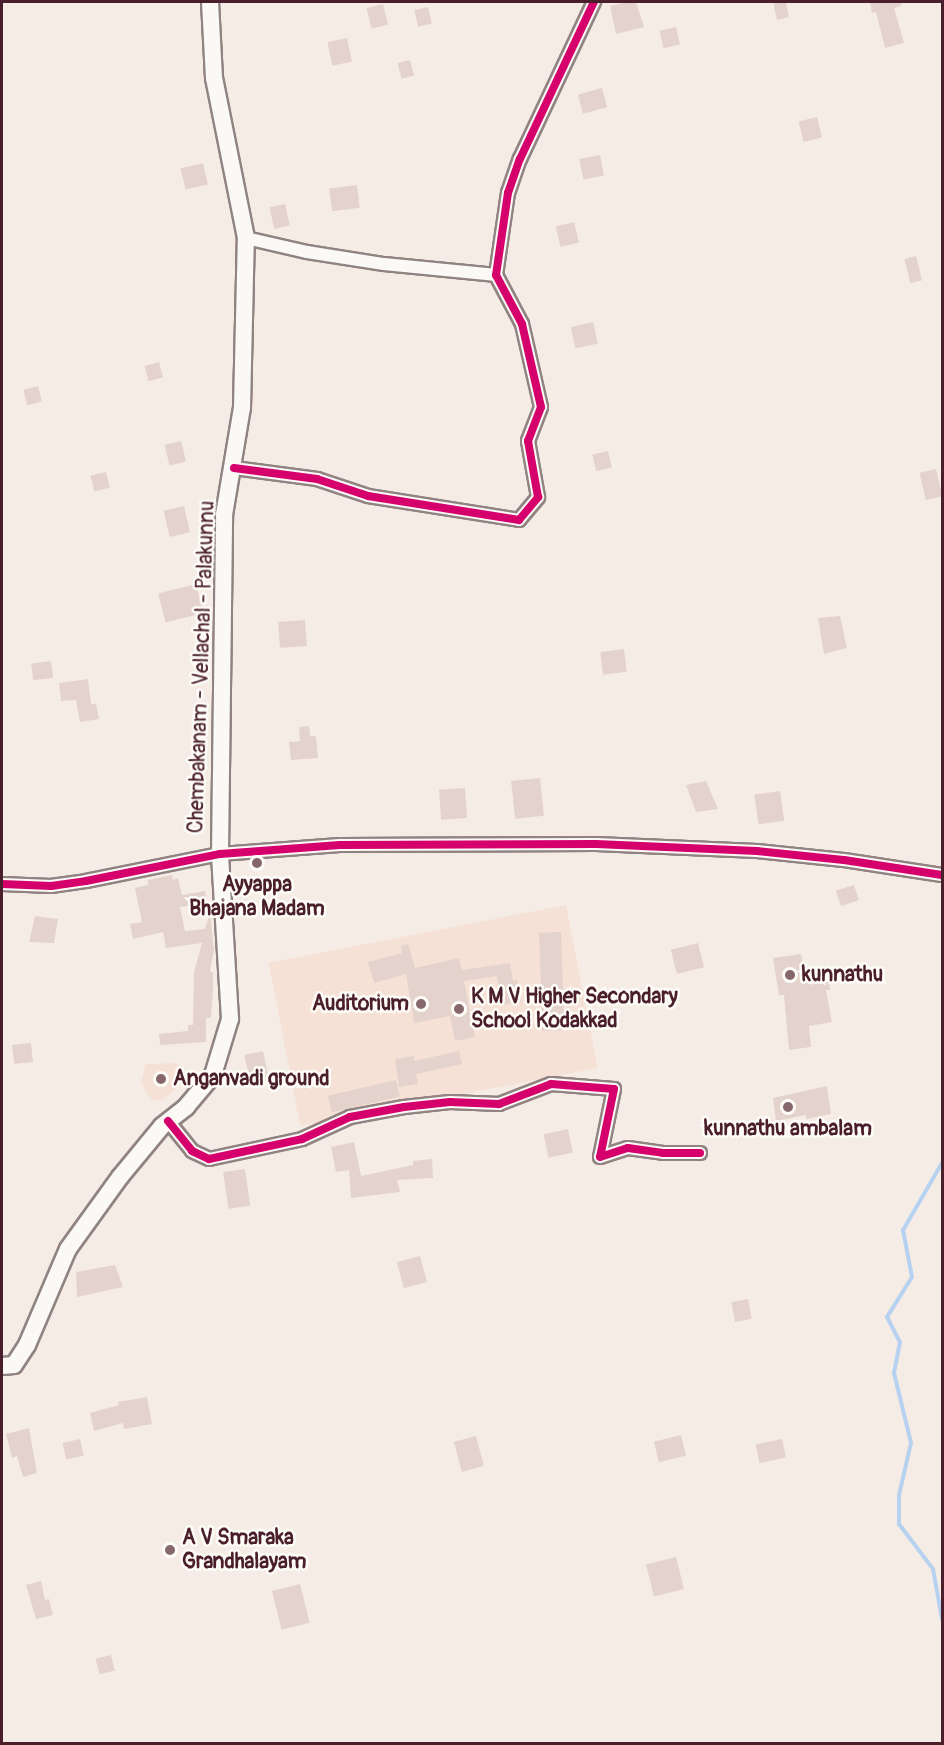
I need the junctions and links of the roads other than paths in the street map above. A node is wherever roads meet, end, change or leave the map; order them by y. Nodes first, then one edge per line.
1 (210, 2) edge
2 (594, 2) edge
3 (246, 238) junction
4 (496, 275) junction
5 (234, 468) junction
6 (220, 854) junction
7 (942, 875) edge
8 (2, 884) edge
9 (168, 1120) junction
10 (700, 1153) dead end
11 (2, 1366) edge

1 - 3 main road, Chembakanam - Vellachal - Palakunnu
2 - 4 street
3 - 4 street
3 - 5 main road, Chembakanam - Vellachal - Palakunnu
4 - 5 street
5 - 6 main road, Chembakanam - Vellachal - Palakunnu
6 - 7 street
6 - 8 street
6 - 9 main road, Chembakanam - Vellachal - Palakunnu
9 - 10 street
9 - 11 main road, Chembakanam - Vellachal - Palakunnu

